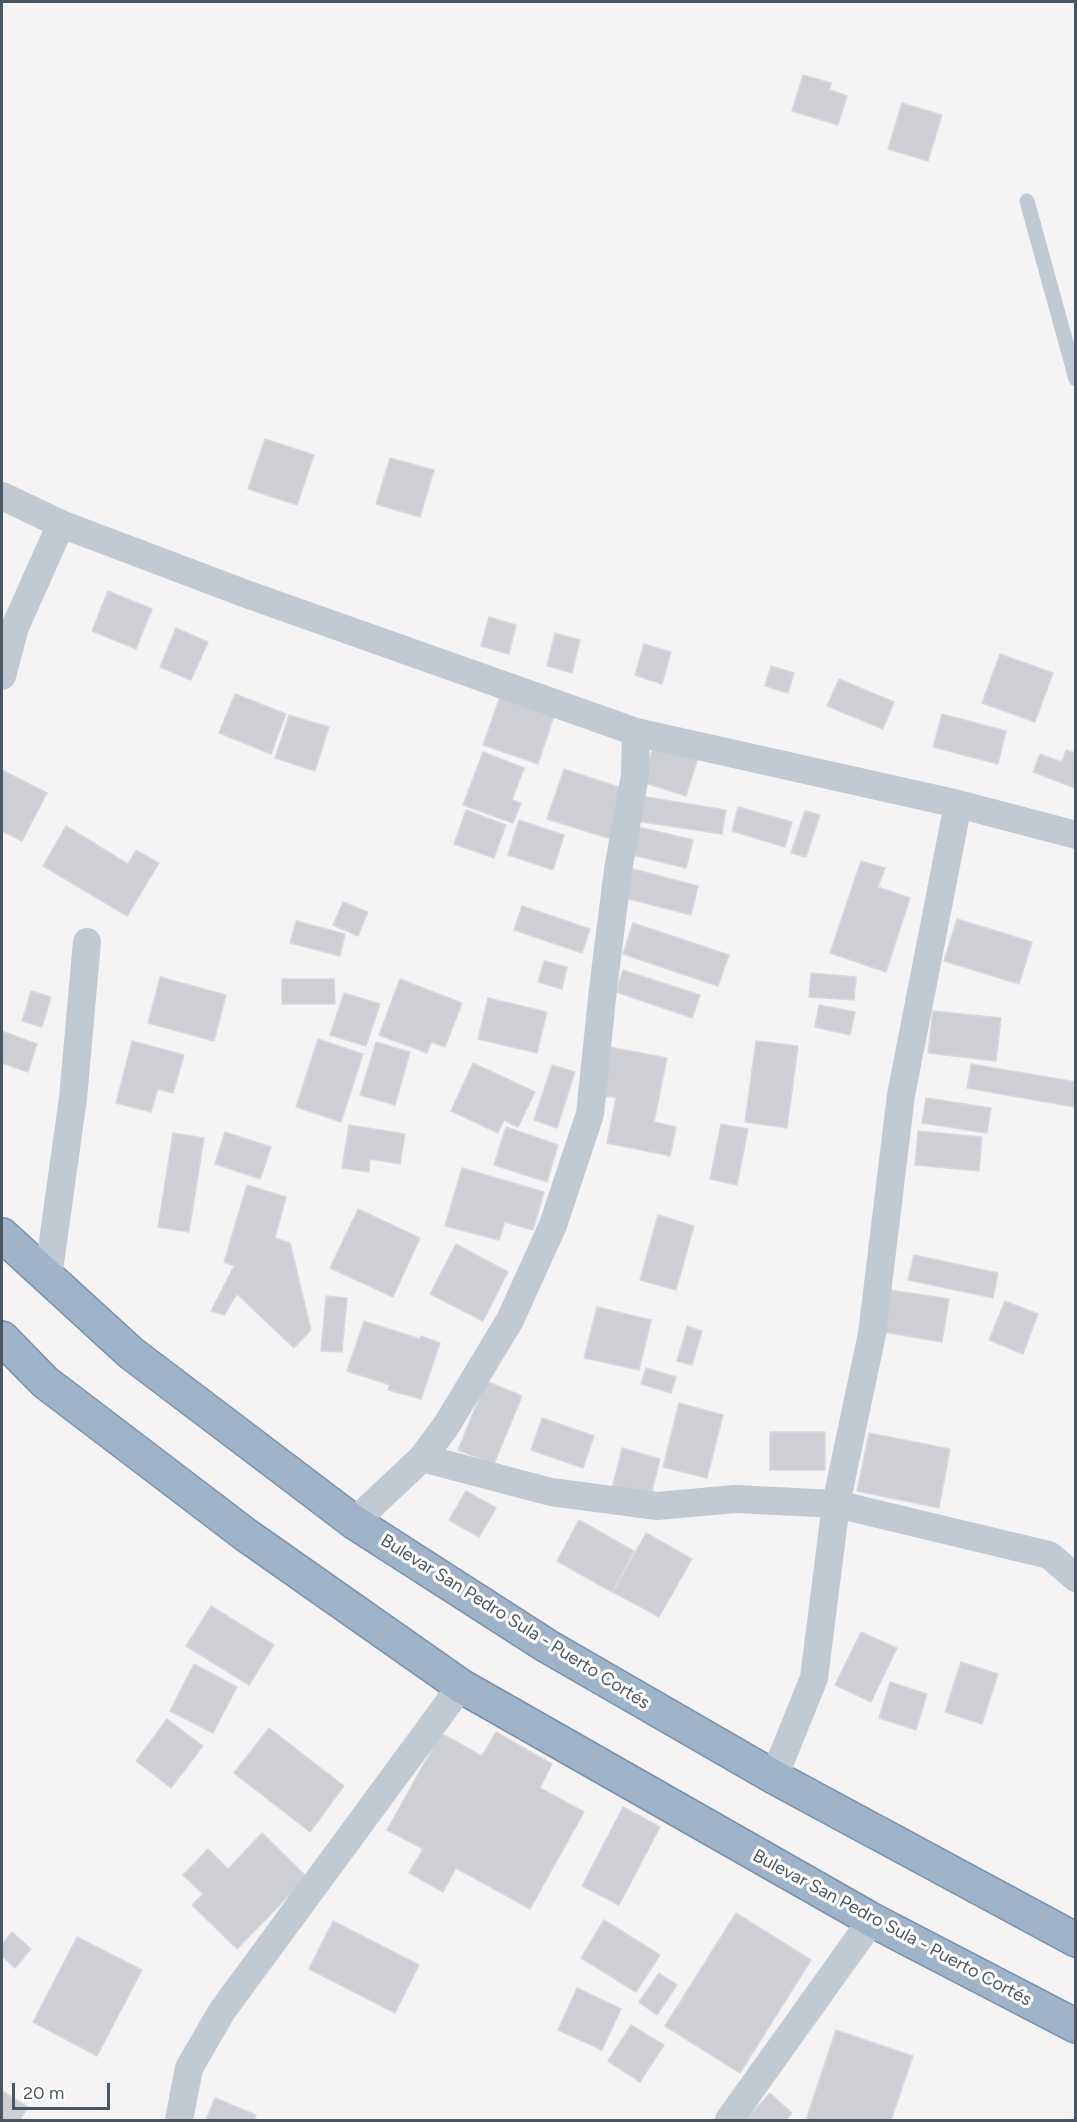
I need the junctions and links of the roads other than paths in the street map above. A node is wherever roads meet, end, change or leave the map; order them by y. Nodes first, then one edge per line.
1 (1027, 201) dead end
2 (1076, 379) edge
3 (2, 496) edge
4 (61, 525) junction
5 (2, 676) edge
6 (636, 732) junction
7 (958, 804) junction
8 (1076, 835) edge
9 (87, 942) dead end
10 (2, 1235) edge
11 (48, 1277) junction
12 (2, 1338) edge
13 (422, 1458) junction
14 (837, 1504) junction
15 (354, 1522) junction
16 (1076, 1578) edge
17 (461, 1686) junction
18 (774, 1777) junction
19 (872, 1920) junction
20 (1076, 1940) edge
21 (1076, 2026) edge
22 (179, 2121) edge
23 (729, 2121) edge

1 - 2 lane
3 - 4 street
4 - 5 street
4 - 6 street
6 - 7 street
6 - 13 street
7 - 8 street
7 - 14 street
9 - 11 street
10 - 11 highway, Bulevar San Pedro Sula - Puerto Cortés
11 - 15 highway, Bulevar San Pedro Sula - Puerto Cortés
12 - 17 highway, Bulevar San Pedro Sula - Puerto Cortés
13 - 14 street
13 - 15 street
14 - 16 street
14 - 18 street
15 - 18 highway, Bulevar San Pedro Sula - Puerto Cortés
17 - 19 highway, Bulevar San Pedro Sula - Puerto Cortés
17 - 22 street
18 - 20 highway, Bulevar San Pedro Sula - Puerto Cortés
19 - 21 highway, Bulevar San Pedro Sula - Puerto Cortés
19 - 23 street

